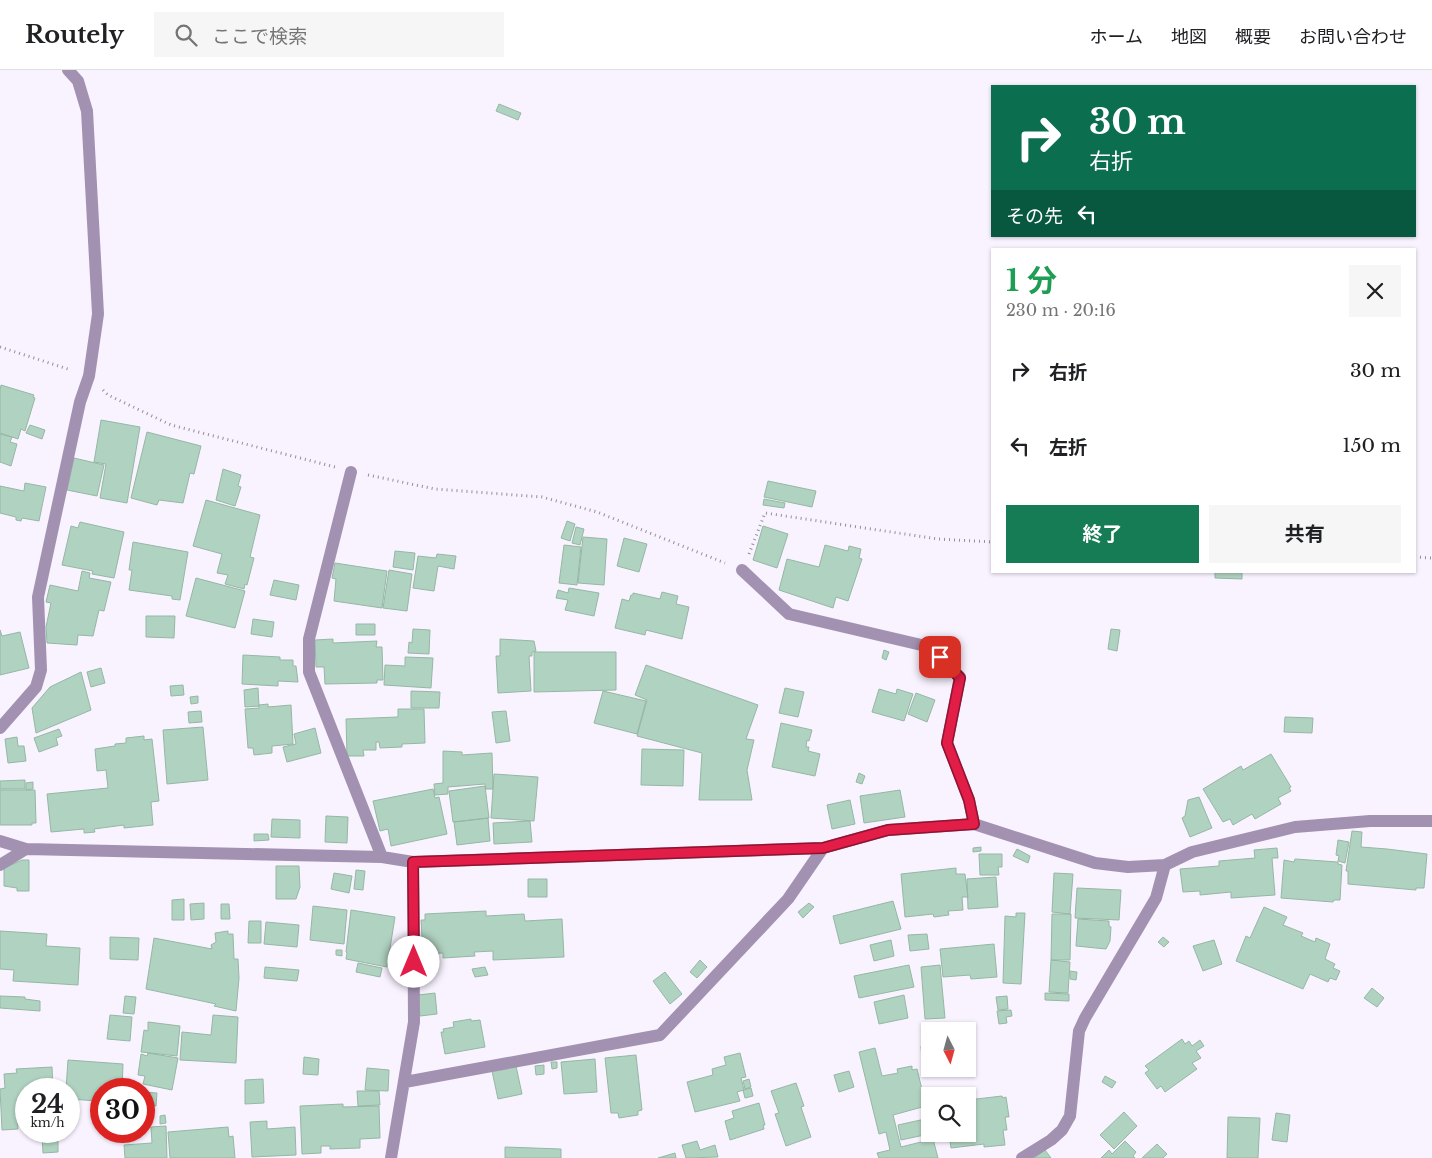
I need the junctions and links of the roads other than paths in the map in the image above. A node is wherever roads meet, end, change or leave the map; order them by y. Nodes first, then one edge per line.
1 (68, 70) edge
2 (351, 472) road end
3 (742, 570) road end
4 (0, 728) edge
5 (1432, 821) edge
6 (974, 824) junction
7 (0, 841) edge
8 (823, 848) junction
9 (26, 849) junction
10 (382, 857) junction
11 (413, 862) junction
12 (0, 865) edge
13 (1165, 865) junction
14 (404, 1082) junction
15 (389, 1158) edge
16 (1022, 1158) edge

1 - 4 street
2 - 10 street
3 - 6 street
5 - 13 street
6 - 8 street
6 - 13 street
7 - 9 street
8 - 11 street
8 - 14 street
9 - 10 street
9 - 12 street
10 - 11 street
11 - 14 street
13 - 16 street
14 - 15 street

